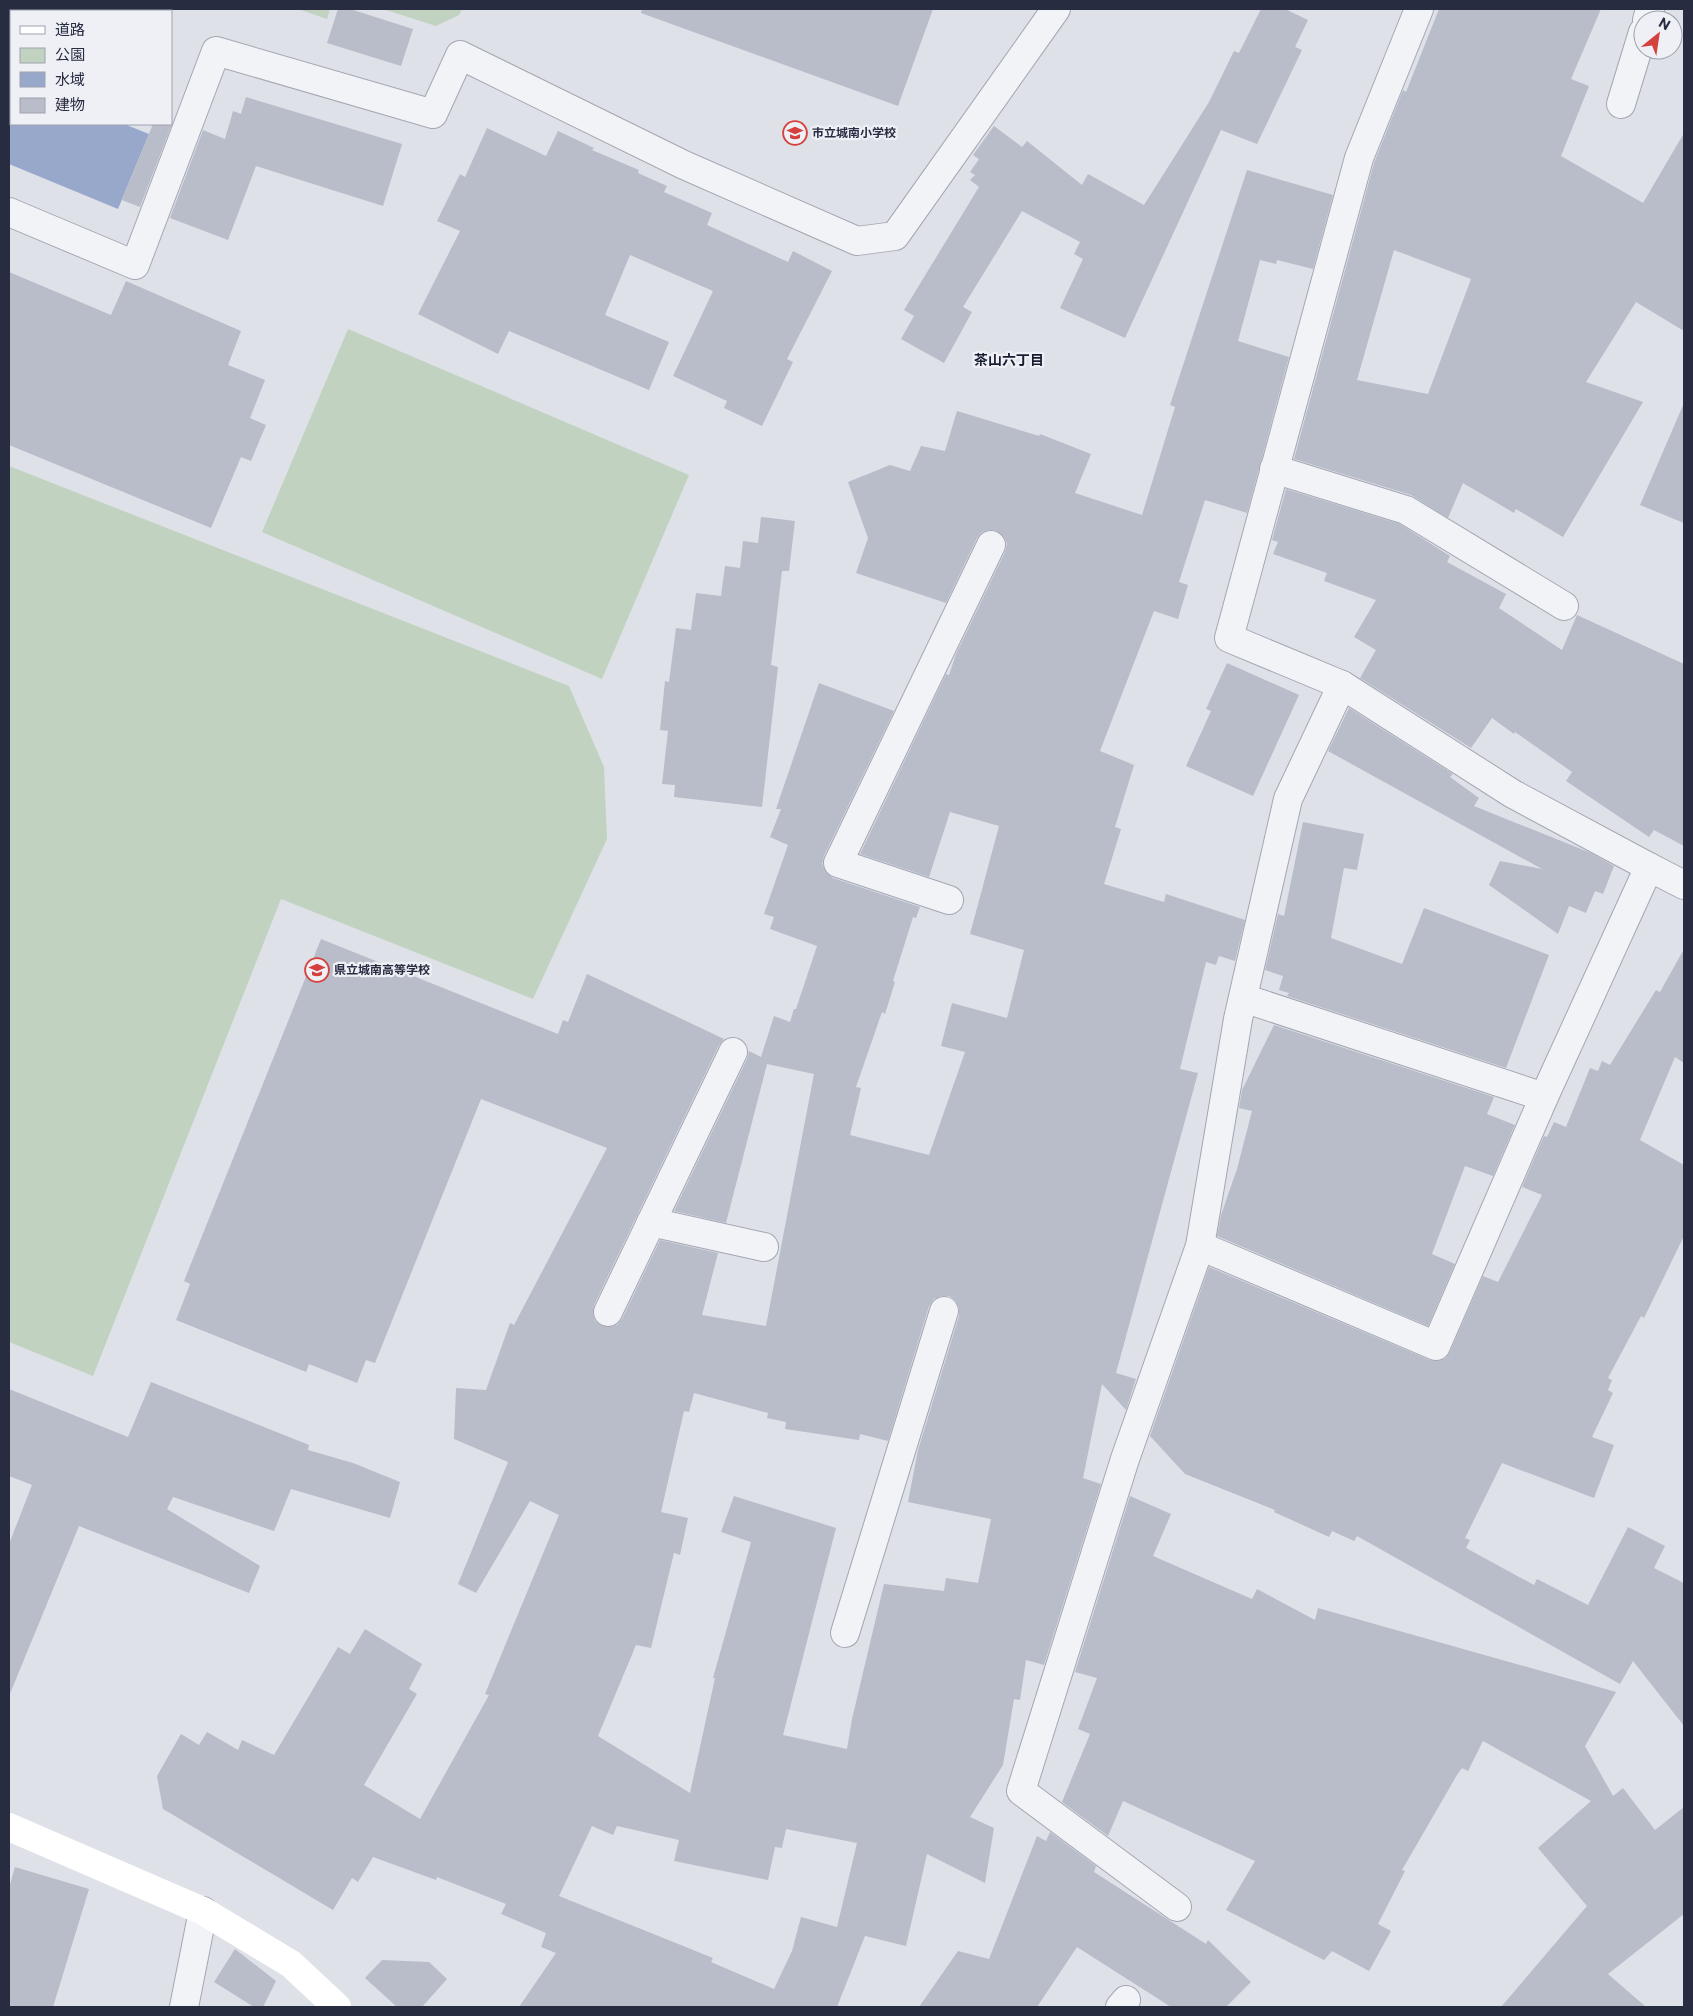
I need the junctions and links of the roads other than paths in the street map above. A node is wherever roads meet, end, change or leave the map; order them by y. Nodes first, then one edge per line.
1 (1056, 9) edge
2 (1419, 9) edge
3 (1634, 60) edge
4 (1621, 104) dead end
5 (9, 212) edge
6 (1274, 469) junction
7 (991, 545) dead end
8 (1564, 606) dead end
9 (1342, 684) junction
10 (1649, 866) junction
11 (1684, 885) edge
12 (949, 900) dead end
13 (1243, 998) junction
14 (733, 1052) dead end
15 (1544, 1097) junction
16 (652, 1222) junction
17 (1200, 1246) junction
18 (764, 1247) dead end
19 (944, 1311) dead end
20 (608, 1312) dead end
21 (845, 1633) dead end
22 (9, 1828) edge
23 (1177, 1907) dead end
24 (203, 1911) junction
25 (184, 2007) edge
26 (337, 2007) edge

1 - 5 street
2 - 6 street
3 - 4 street
6 - 8 street
6 - 9 street
7 - 12 street
9 - 10 street
9 - 13 street
10 - 11 street
10 - 15 street
13 - 15 street
13 - 17 street
14 - 16 street
15 - 17 street
16 - 18 street
16 - 20 street
17 - 23 street
19 - 21 street
22 - 24 street
24 - 25 street
24 - 26 street

